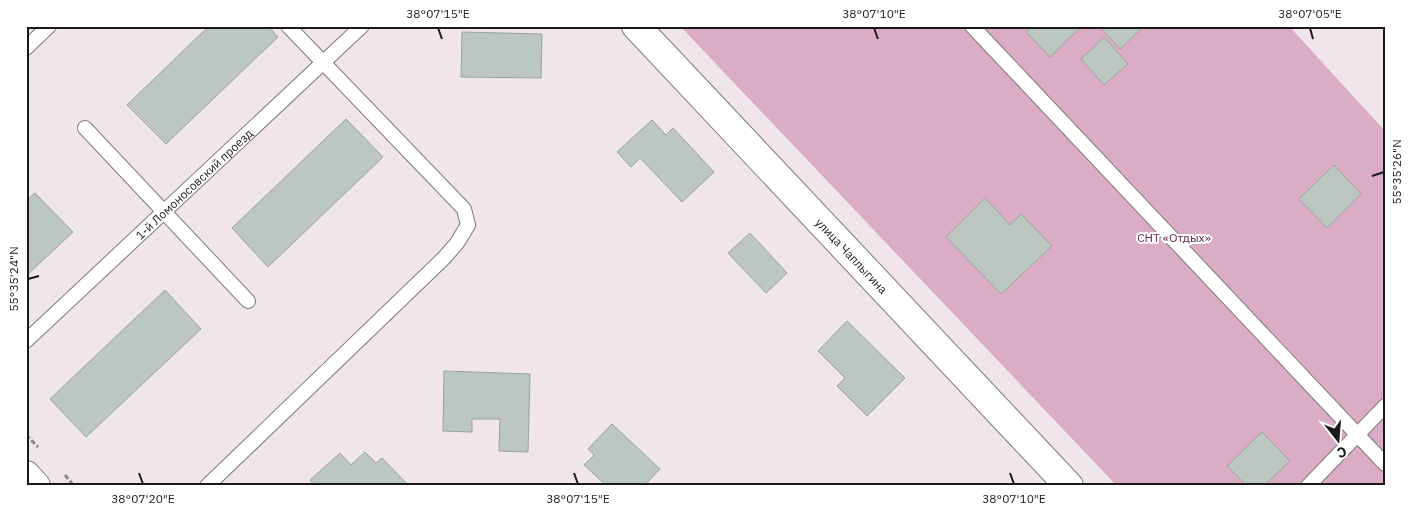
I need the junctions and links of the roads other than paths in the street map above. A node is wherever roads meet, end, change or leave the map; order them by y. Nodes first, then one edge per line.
1 (49, 26) edge
2 (288, 26) edge
3 (362, 26) edge
4 (636, 26) edge
5 (972, 26) edge
6 (26, 48) edge
7 (323, 63) junction
8 (85, 128) dead end
9 (164, 212) junction
10 (248, 301) dead end
11 (26, 341) edge
12 (1385, 406) edge
13 (1357, 435) junction
14 (1385, 464) edge
15 (26, 476) edge
16 (36, 486) edge
17 (206, 486) edge
18 (1068, 486) edge
19 (1308, 486) edge

1 - 6 lane
2 - 7 lane
3 - 7 lane, 1-й Ломоносовский проезд
4 - 18 street, улица Чаплыгина
5 - 13 lane
7 - 9 lane, 1-й Ломоносовский проезд
7 - 17 lane
8 - 9 lane
9 - 10 lane
9 - 11 lane, 1-й Ломоносовский проезд
12 - 13 lane
13 - 14 lane
13 - 19 lane
15 - 16 street

